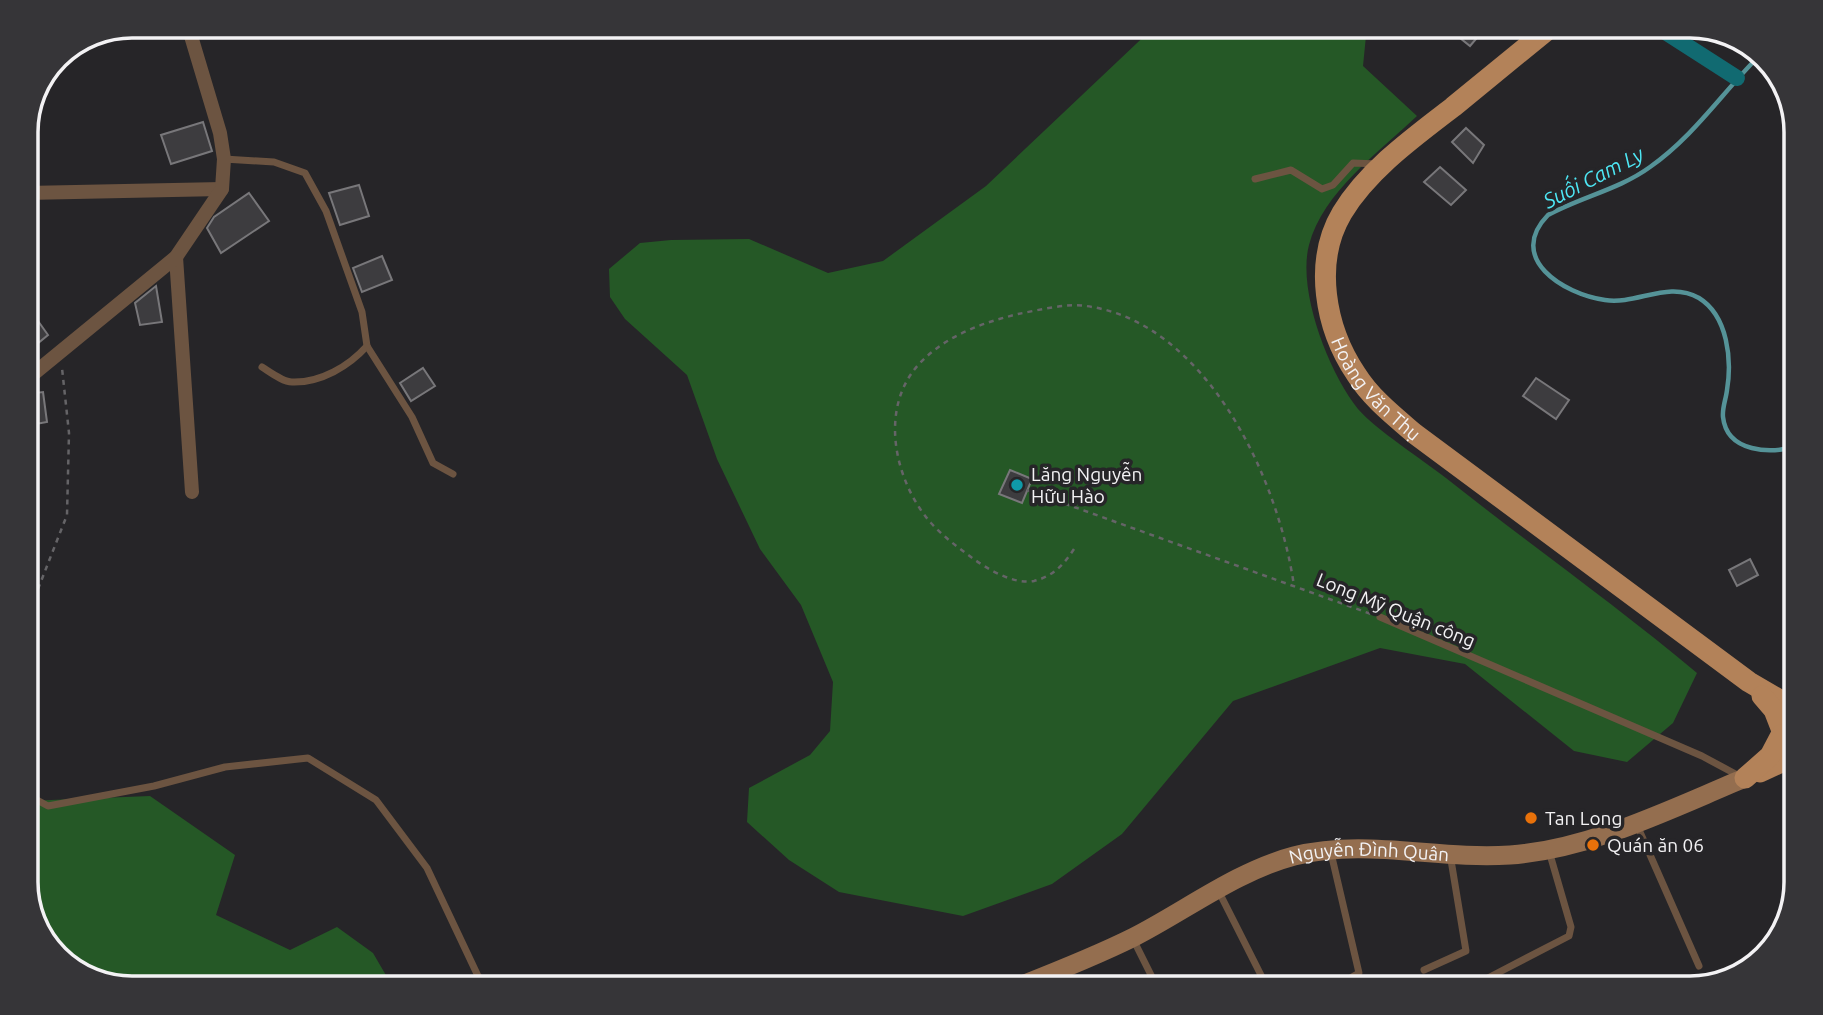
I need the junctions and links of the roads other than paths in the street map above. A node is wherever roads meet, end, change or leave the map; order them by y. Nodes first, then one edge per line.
1 (192, 38) edge
2 (1537, 38) edge
3 (224, 159) junction
4 (1382, 165) junction
5 (1255, 179) dead end
6 (222, 189) junction
7 (39, 193) edge
8 (176, 257) junction
9 (367, 346) junction
10 (262, 367) dead end
11 (39, 369) edge
12 (453, 474) dead end
13 (192, 492) dead end
14 (1380, 617) road end
15 (1749, 682) junction
16 (1784, 703) edge
17 (1784, 726) edge
18 (1781, 732) junction
19 (1784, 740) edge
20 (1784, 760) edge
21 (1745, 778) junction
22 (39, 801) edge
23 (1636, 823) junction
24 (1330, 849) junction
25 (1548, 851) junction
26 (1450, 854) junction
27 (1218, 891) junction
28 (1132, 938) junction
29 (1699, 967) dead end
30 (1424, 970) dead end
31 (478, 976) edge
32 (1043, 976) edge
33 (1151, 976) edge
34 (1261, 976) edge
35 (1354, 976) edge
36 (1490, 976) edge

1 - 3 street
2 - 4 main road, Hoàng Văn Thụ
3 - 6 street
3 - 9 lane
4 - 5 lane
4 - 15 main road, Hoàng Văn Thụ
6 - 7 street
6 - 8 street
8 - 11 street
8 - 13 street
9 - 10 lane
9 - 12 lane
14 - 21 lane, Long Mỹ Quận công
15 - 16 main road, Hoàng Văn Thụ
15 - 18 main road, Hoàng Văn Thụ
17 - 18 main road
18 - 19 main road, Hoàng Văn Thụ
18 - 21 main road
20 - 21 main road
21 - 23 street, Nguyễn Đình Quân
22 - 31 lane
23 - 25 street, Nguyễn Đình Quân
23 - 29 lane
24 - 26 street, Nguyễn Đình Quân
24 - 27 street, Nguyễn Đình Quân
24 - 35 lane
25 - 26 street, Nguyễn Đình Quân
25 - 36 lane
26 - 30 lane
27 - 28 street, Nguyễn Đình Quân
27 - 34 lane
28 - 32 street, Nguyễn Đình Quân
28 - 33 lane

